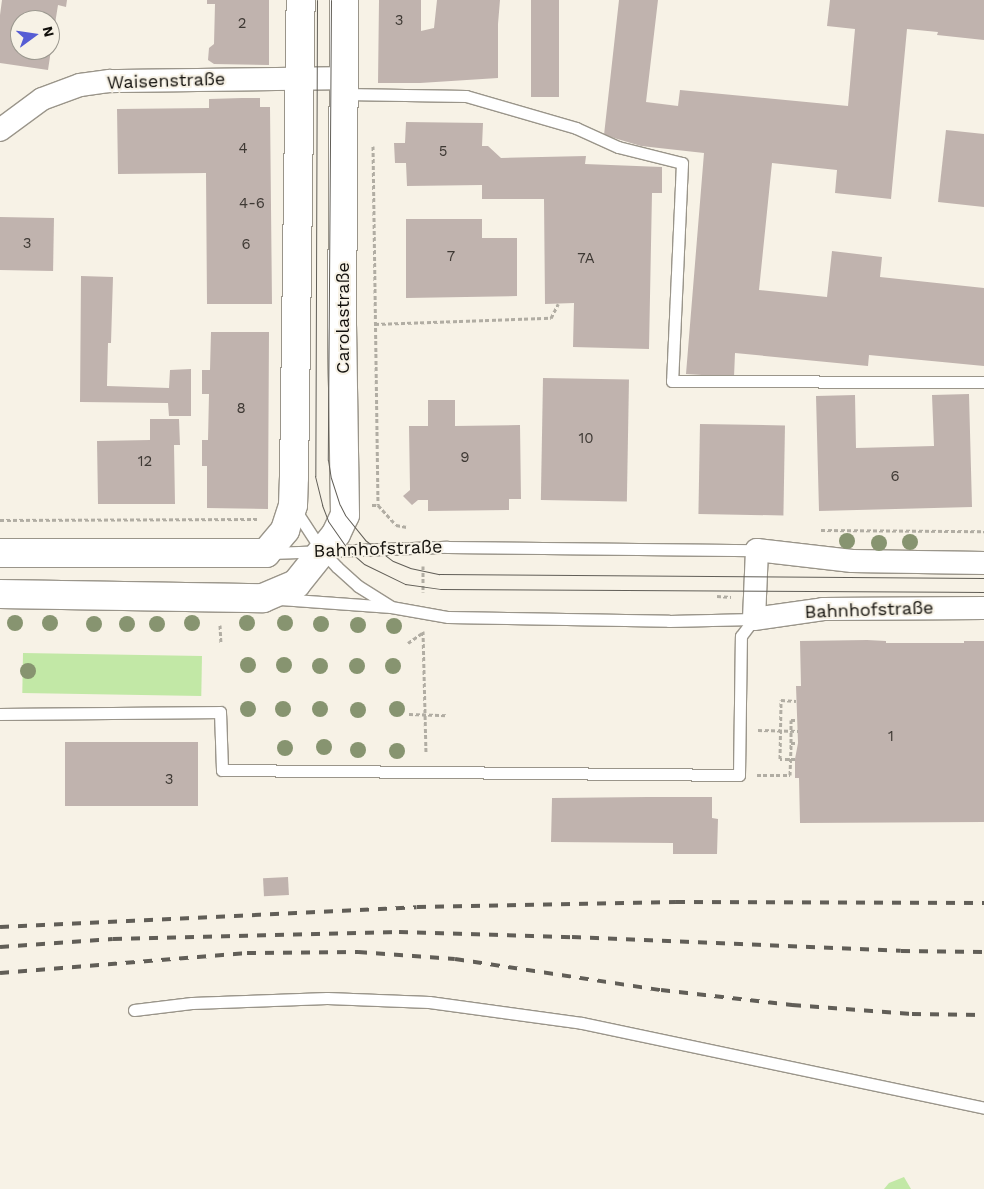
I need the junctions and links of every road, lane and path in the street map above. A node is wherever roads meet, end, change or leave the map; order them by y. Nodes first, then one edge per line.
1 (301, 0) edge
2 (344, 0) edge
3 (300, 78) junction
4 (344, 86) junction
5 (372, 96) junction
6 (0, 130) edge
7 (558, 304) dead end
8 (376, 324) junction
9 (342, 325) junction
10 (984, 382) edge
11 (293, 505) junction
12 (378, 506) dead end
13 (263, 519) dead end
14 (0, 520) edge
15 (820, 530) dead end
16 (984, 531) edge
17 (423, 548) junction
18 (757, 550) junction
19 (322, 551) junction
20 (266, 553) junction
21 (6, 556) edge
22 (984, 563) edge
23 (0, 594) edge
24 (263, 598) junction
25 (391, 607) junction
26 (984, 608) edge
27 (424, 613) junction
28 (754, 619) junction
29 (424, 632) junction
30 (430, 632) dead end
31 (408, 644) dead end
32 (796, 701) dead end
33 (0, 714) edge
34 (409, 714) dead end
35 (425, 715) junction
36 (448, 715) dead end
37 (798, 720) dead end
38 (780, 730) junction
39 (791, 731) junction
40 (798, 731) dead end
41 (791, 743) junction
42 (798, 743) dead end
43 (790, 759) junction
44 (795, 759) dead end
45 (426, 772) junction
46 (738, 775) junction
47 (134, 1010) dead end
48 (984, 1108) edge

1 - 3 main road
2 - 4 main road, Carolastraße
3 - 4 street, Waisenstraße
3 - 6 street, Waisenstraße
3 - 11 main road
4 - 5 lane
4 - 9 main road, Carolastraße
5 - 8 path
5 - 10 lane
7 - 8 path
8 - 9 path
8 - 12 path
9 - 19 main road, Carolastraße
11 - 19 lane
11 - 20 main road
13 - 14 path
15 - 16 path
17 - 18 lane, Bahnhofstraße
17 - 19 lane, Bahnhofstraße
17 - 27 path
18 - 22 street, Bahnhofstraße
18 - 28 street
19 - 20 lane, Bahnhofstraße
19 - 24 main road, Carolastraße
19 - 25 lane
20 - 21 main road, Bahnhofstraße
23 - 24 main road, Bahnhofstraße
24 - 25 lane, Bahnhofstraße
25 - 27 lane, Bahnhofstraße
26 - 28 street, Bahnhofstraße
27 - 28 lane, Bahnhofstraße
28 - 46 lane
29 - 30 path
29 - 31 path
29 - 35 path
32 - 38 path
33 - 45 lane
34 - 35 path
35 - 36 path
35 - 45 path
37 - 39 path
38 - 39 path
38 - 43 path
39 - 40 path
39 - 41 path
41 - 42 path
41 - 43 path
43 - 44 path
43 - 46 path
45 - 46 lane
47 - 48 lane

